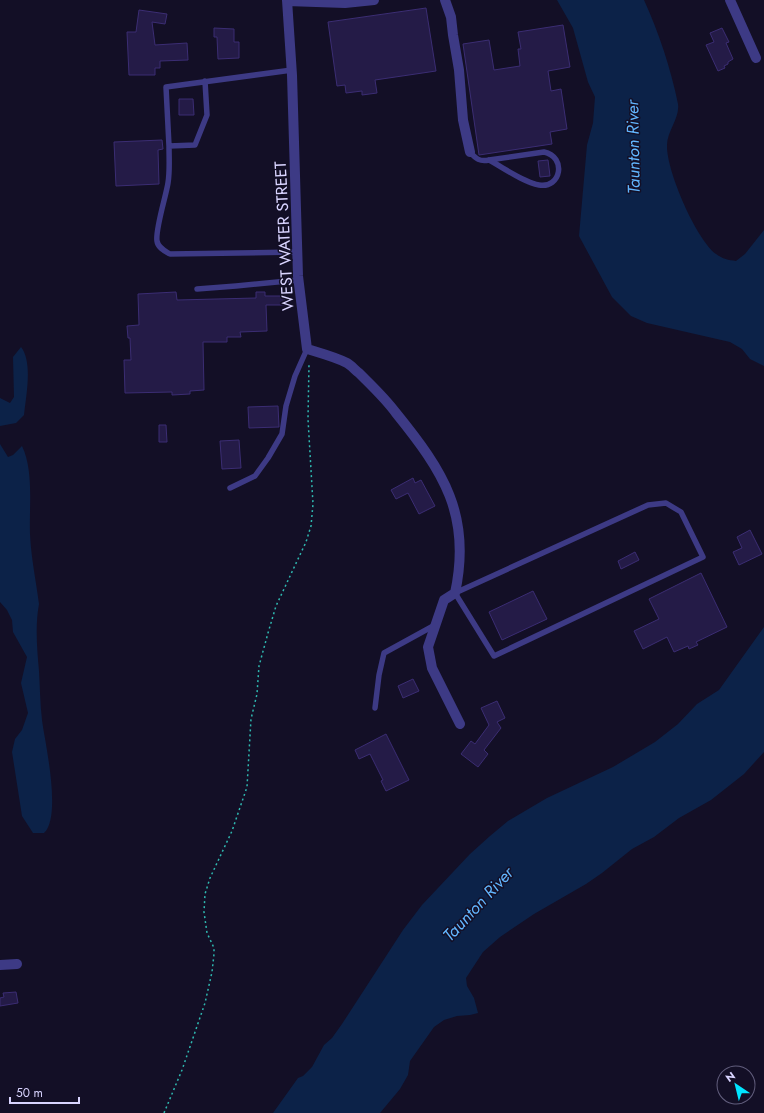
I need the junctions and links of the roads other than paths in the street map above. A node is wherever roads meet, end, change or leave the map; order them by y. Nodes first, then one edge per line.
1 (374, 0) edge
2 (445, 0) edge
3 (730, 0) edge
4 (287, 1) edge
5 (756, 58) dead end
6 (292, 70) junction
7 (205, 81) junction
8 (169, 146) junction
9 (470, 152) joint
10 (489, 160) junction
11 (297, 252) junction
12 (298, 280) junction
13 (197, 288) dead end
14 (307, 349) junction
15 (230, 488) dead end
16 (455, 593) junction
17 (435, 625) junction
18 (375, 708) dead end
19 (460, 724) dead end
20 (17, 964) dead end
21 (0, 966) edge

1 - 4 street
2 - 9 street
3 - 5 street
4 - 6 street, WEST WATER STREET
6 - 7 lane
6 - 11 street, WEST WATER STREET
7 - 8 lane
7 - 8 lane
8 - 11 lane
9 - 10 lane
10 - 10 lane
11 - 12 street, WEST WATER STREET
12 - 13 lane
12 - 14 street, WEST WATER STREET
14 - 15 lane
14 - 16 street
16 - 16 lane
16 - 17 street
17 - 18 lane
17 - 19 street
20 - 21 street

